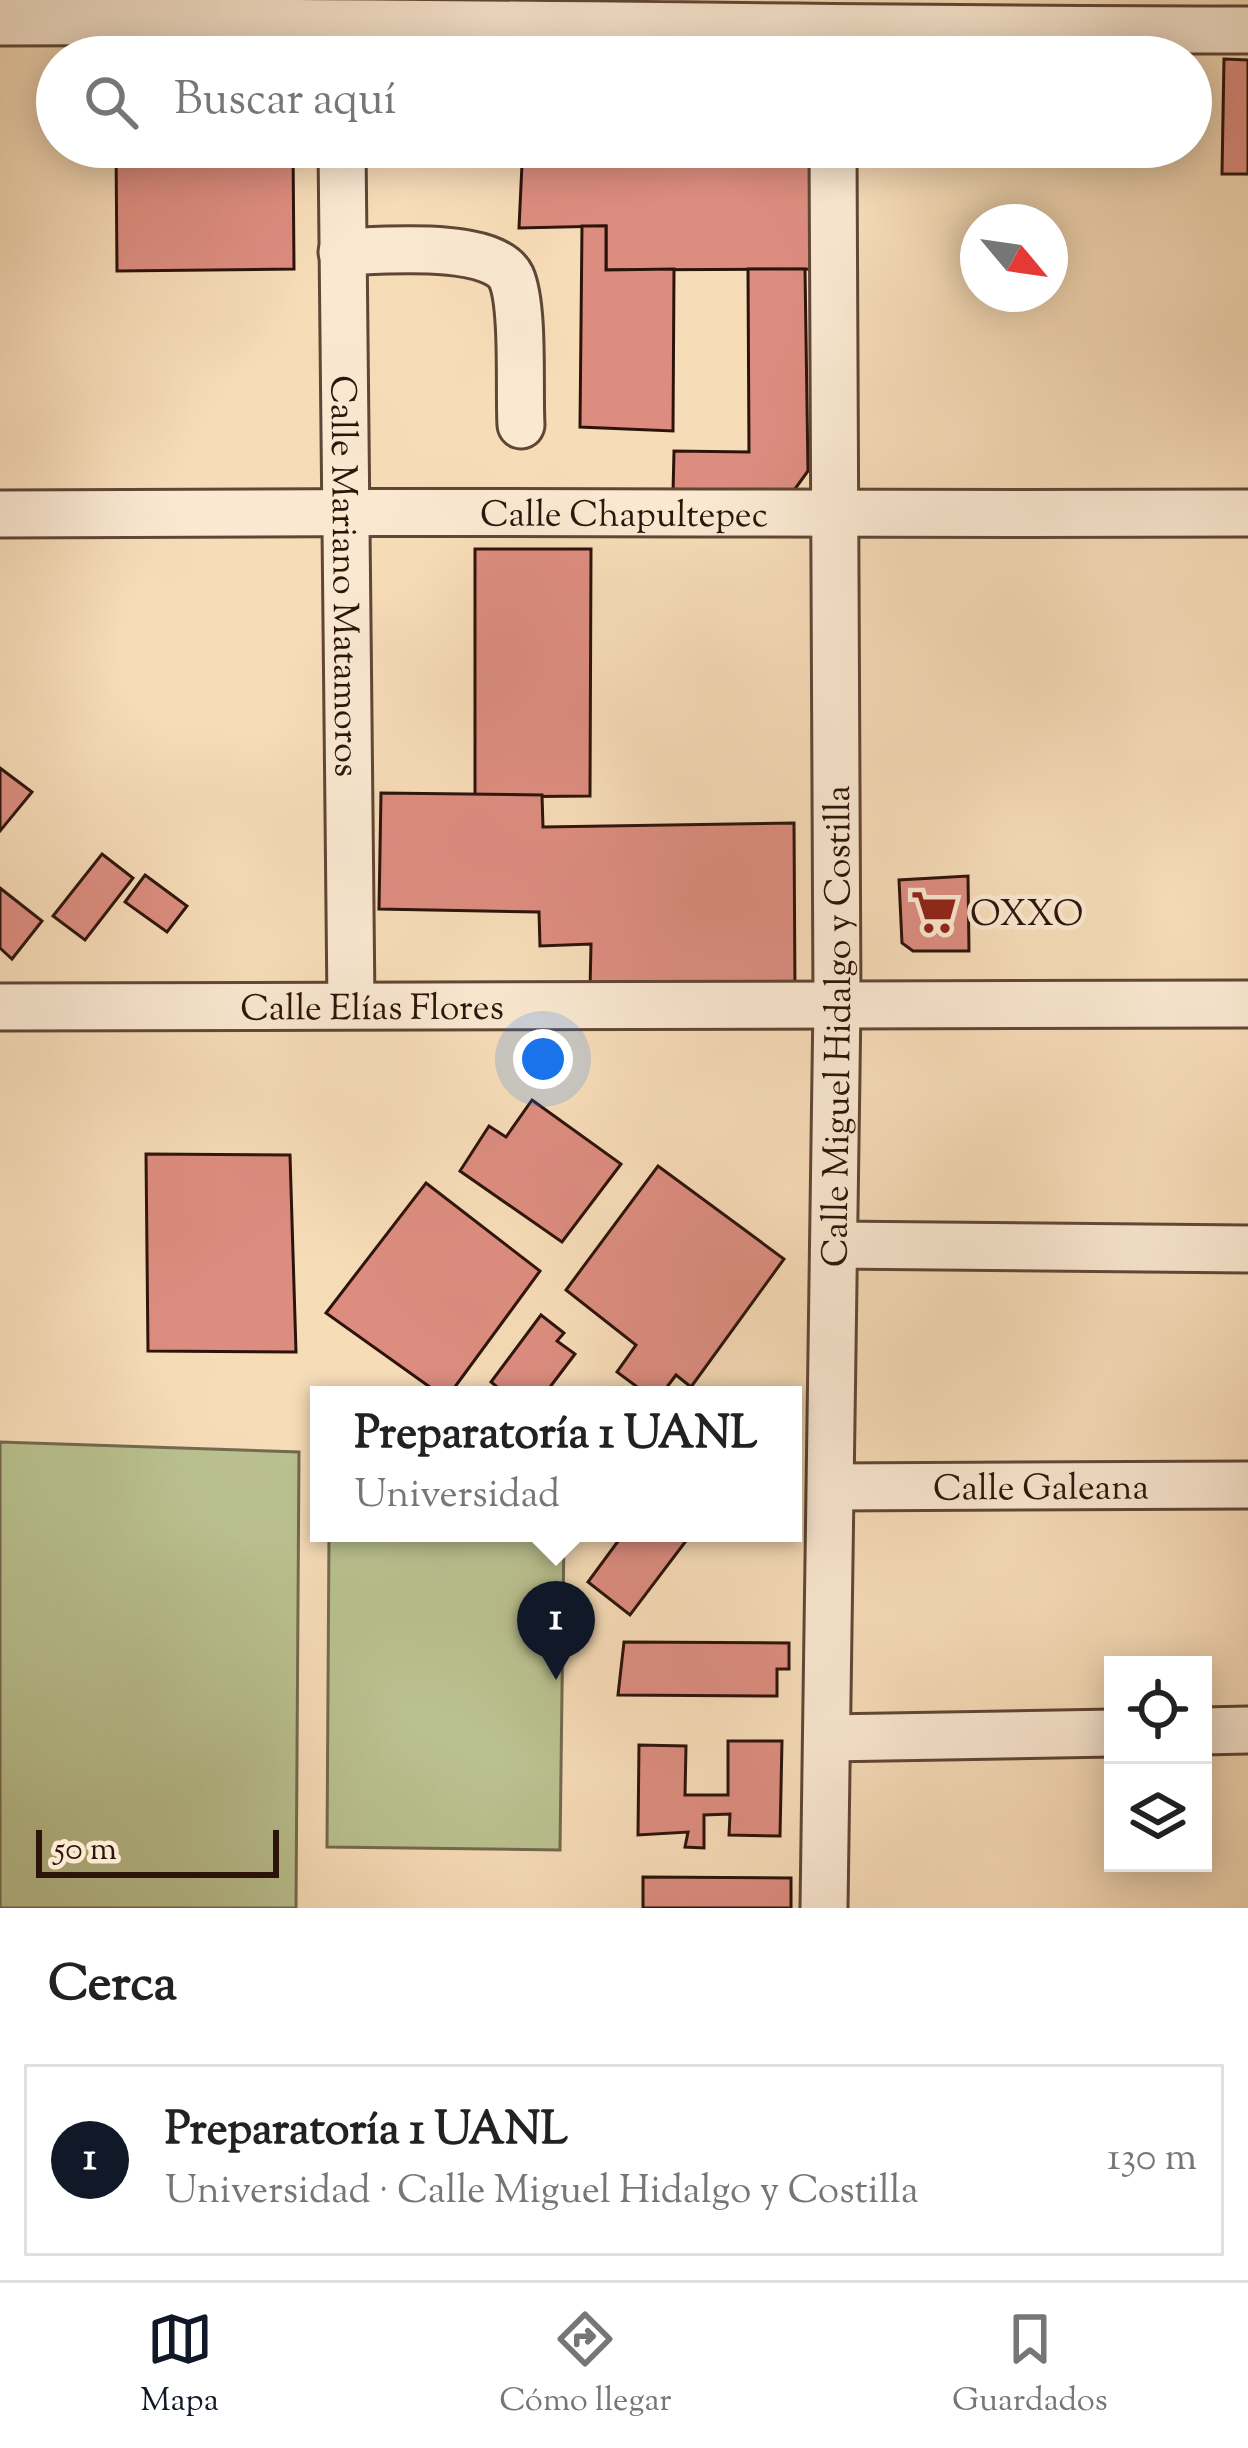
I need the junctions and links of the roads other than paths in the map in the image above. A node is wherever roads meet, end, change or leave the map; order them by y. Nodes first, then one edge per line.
1 (0, 22) edge
2 (341, 26) edge
3 (832, 29) edge
4 (1248, 30) edge
5 (342, 168) edge
6 (832, 168) edge
7 (342, 252) junction
8 (521, 425) dead end
9 (345, 511) junction
10 (1248, 513) edge
11 (0, 514) edge
12 (834, 515) junction
13 (837, 1003) junction
14 (351, 1004) junction
15 (1248, 1004) edge
16 (0, 1007) edge
17 (833, 1245) junction
18 (1248, 1249) edge
19 (1248, 1485) edge
20 (831, 1486) junction
21 (1248, 1730) edge
22 (1212, 1731) edge
23 (1104, 1733) edge
24 (828, 1738) junction
25 (824, 1908) edge

1 - 2 street
2 - 3 street
3 - 4 street
5 - 7 street, Calle Mariano Matamoros
6 - 12 street, Calle Miguel Hidalgo y Costilla
7 - 8 street
7 - 9 street, Calle Mariano Matamoros
9 - 11 street, Calle Chapultepec
9 - 12 street, Calle Chapultepec
9 - 14 street, Calle Mariano Matamoros
10 - 12 street, Calle Chapultepec
12 - 13 street, Calle Miguel Hidalgo y Costilla
13 - 14 street, Calle Elías Flores
13 - 15 street, Calle Elías Flores
13 - 17 street, Calle Miguel Hidalgo y Costilla
14 - 16 street, Calle Elías Flores
17 - 18 street
17 - 20 street, Calle Miguel Hidalgo y Costilla
19 - 20 street, Calle Galeana
20 - 24 street, Calle Miguel Hidalgo y Costilla
21 - 22 street
23 - 24 street
24 - 25 street, Calle Miguel Hidalgo y Costilla

